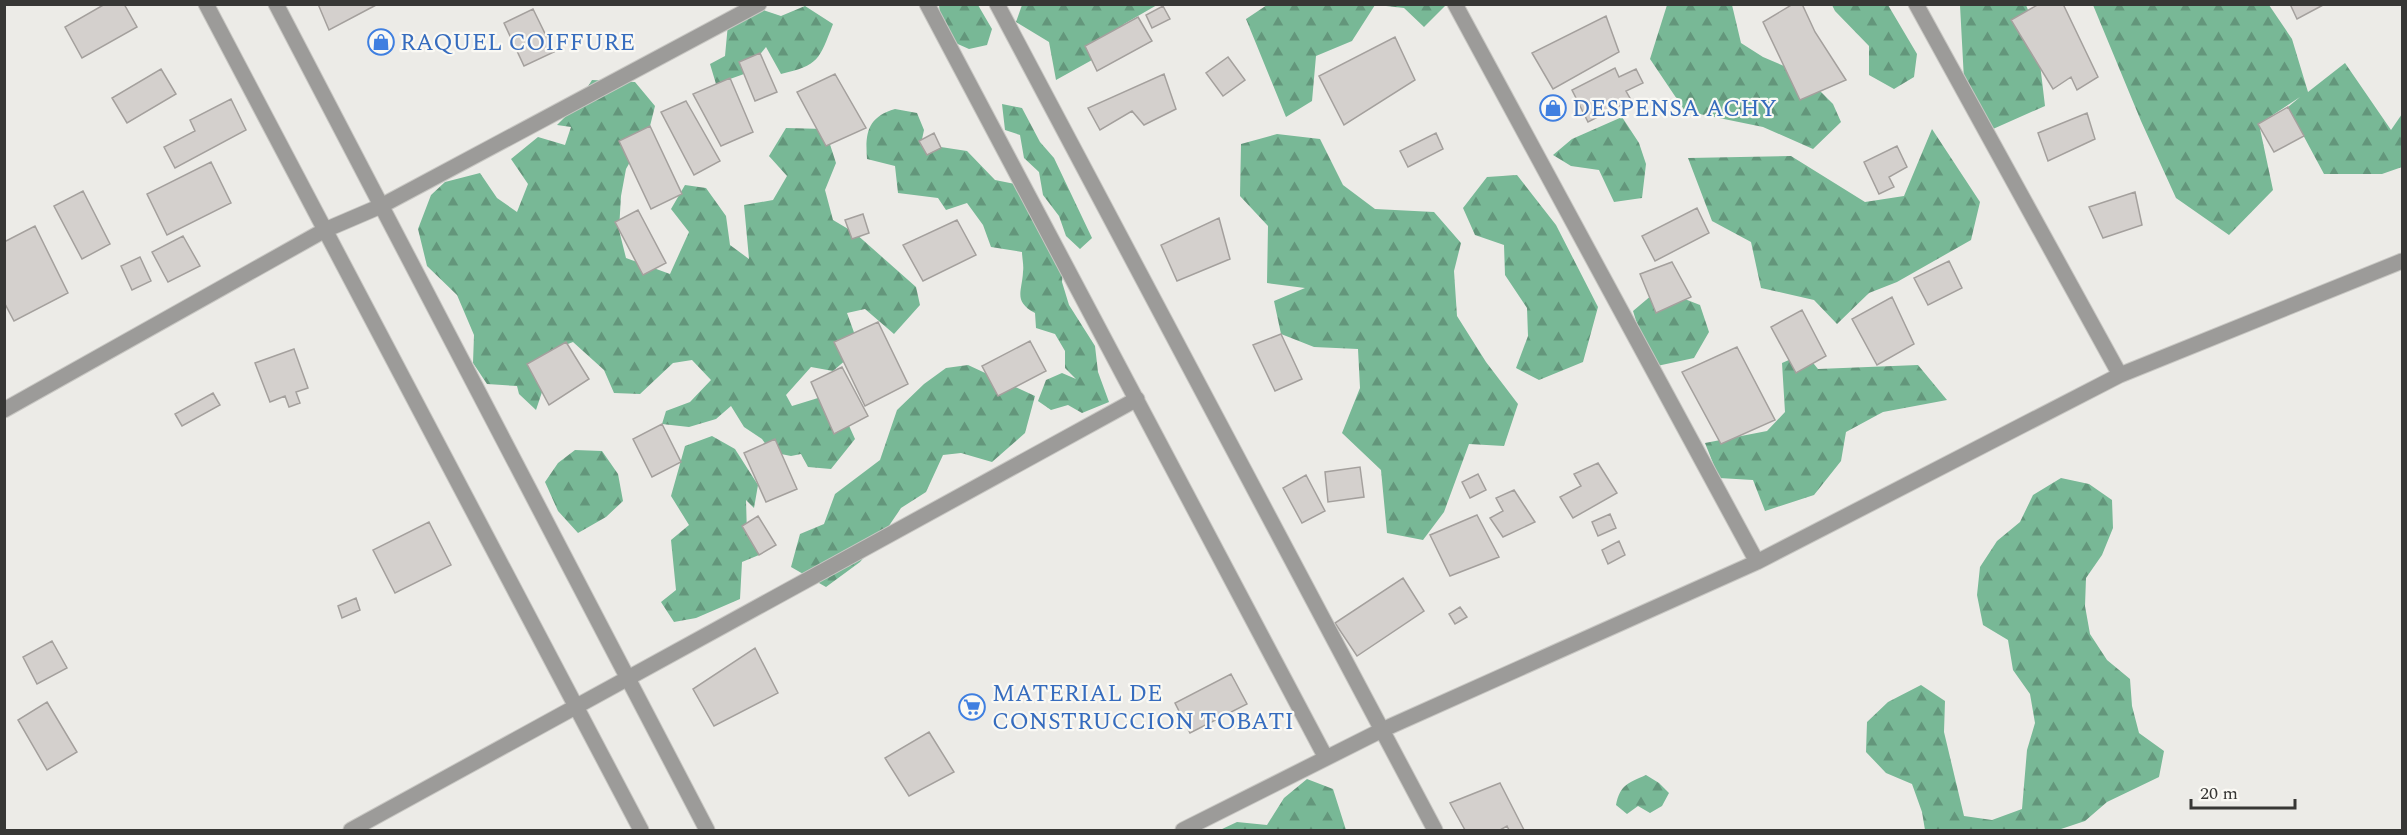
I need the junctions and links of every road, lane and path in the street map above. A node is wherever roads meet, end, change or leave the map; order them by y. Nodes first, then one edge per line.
1 (206, 4) edge
2 (276, 4) edge
3 (759, 4) edge
4 (927, 4) edge
5 (998, 4) edge
6 (1455, 4) edge
7 (1916, 4) edge
8 (381, 206) junction
9 (325, 230) junction
10 (2403, 261) edge
11 (2120, 375) junction
12 (1137, 399) junction
13 (4, 410) edge
14 (1758, 562) junction
15 (627, 679) junction
16 (576, 707) junction
17 (1382, 730) junction
18 (1326, 758) junction
19 (351, 831) edge
20 (641, 831) edge
21 (707, 831) edge
22 (1182, 831) edge
23 (1435, 831) edge

1 - 9 street
2 - 8 street
3 - 8 street
4 - 12 street
5 - 17 street
6 - 14 street
7 - 11 street
8 - 9 street
8 - 15 street
9 - 13 street
9 - 16 street
10 - 11 street
11 - 14 street
12 - 15 street
12 - 18 street
14 - 17 street
15 - 16 street
15 - 21 street
16 - 19 street
16 - 20 street
17 - 18 street
17 - 23 street
18 - 22 street

